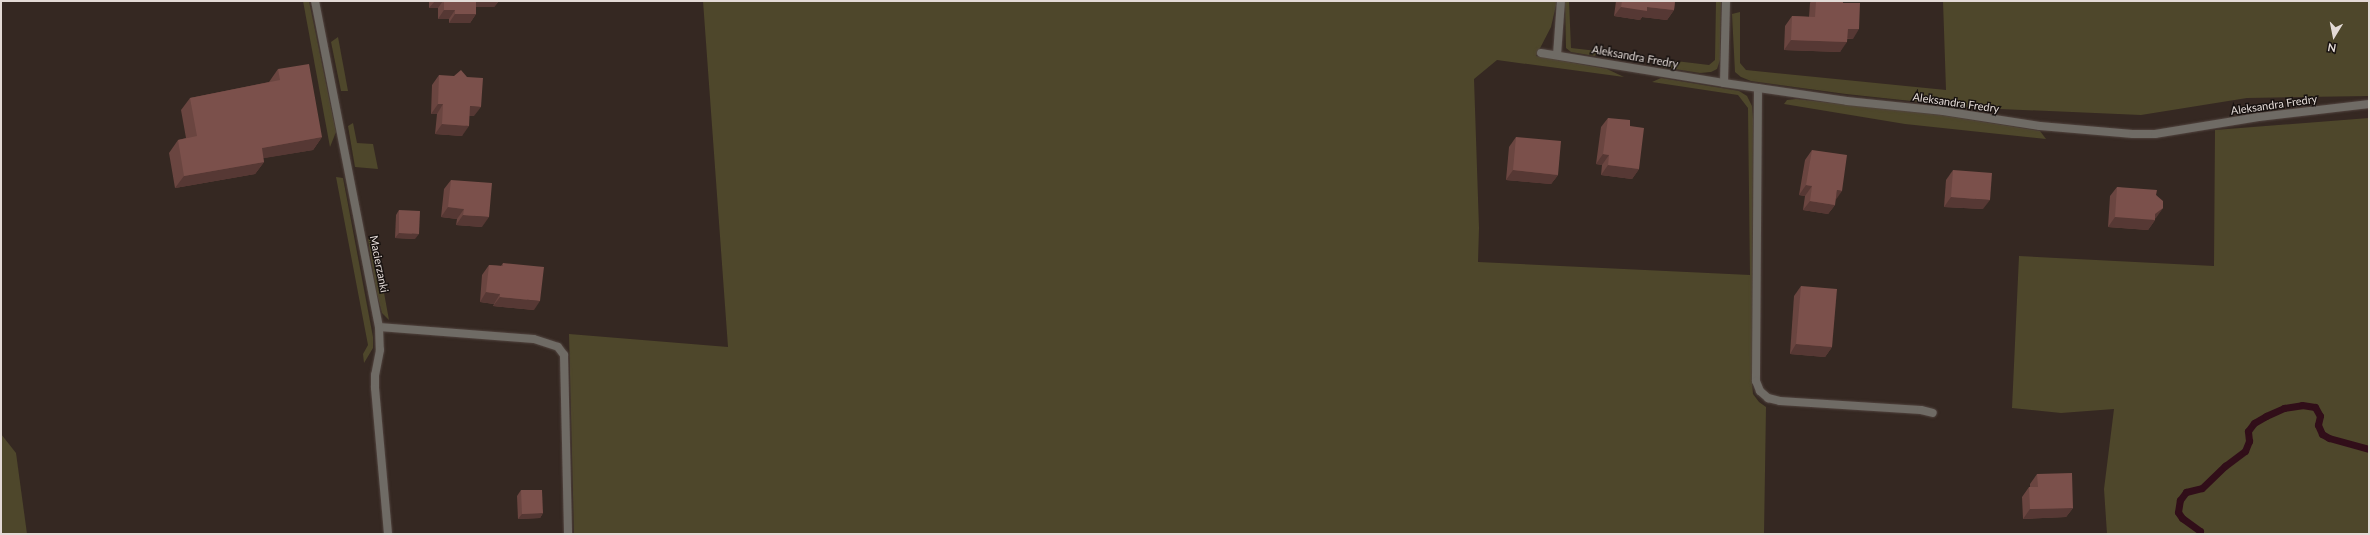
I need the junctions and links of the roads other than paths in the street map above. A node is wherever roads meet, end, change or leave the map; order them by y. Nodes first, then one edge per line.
1 (316, 1) edge
2 (1561, 1) edge
3 (1726, 1) edge
4 (1541, 53) dead end
5 (1557, 55) junction
6 (1724, 83) junction
7 (1758, 88) junction
8 (2369, 104) edge
9 (379, 327) junction
10 (1933, 413) dead end
11 (388, 534) edge
12 (568, 534) edge

1 - 9 street, Macierzanki
2 - 5 street
3 - 6 street
4 - 5 street, Aleksandra Fredry
5 - 6 street, Aleksandra Fredry
6 - 7 street, Aleksandra Fredry
7 - 8 street, Aleksandra Fredry
7 - 10 street
9 - 11 street, Macierzanki
9 - 12 street

